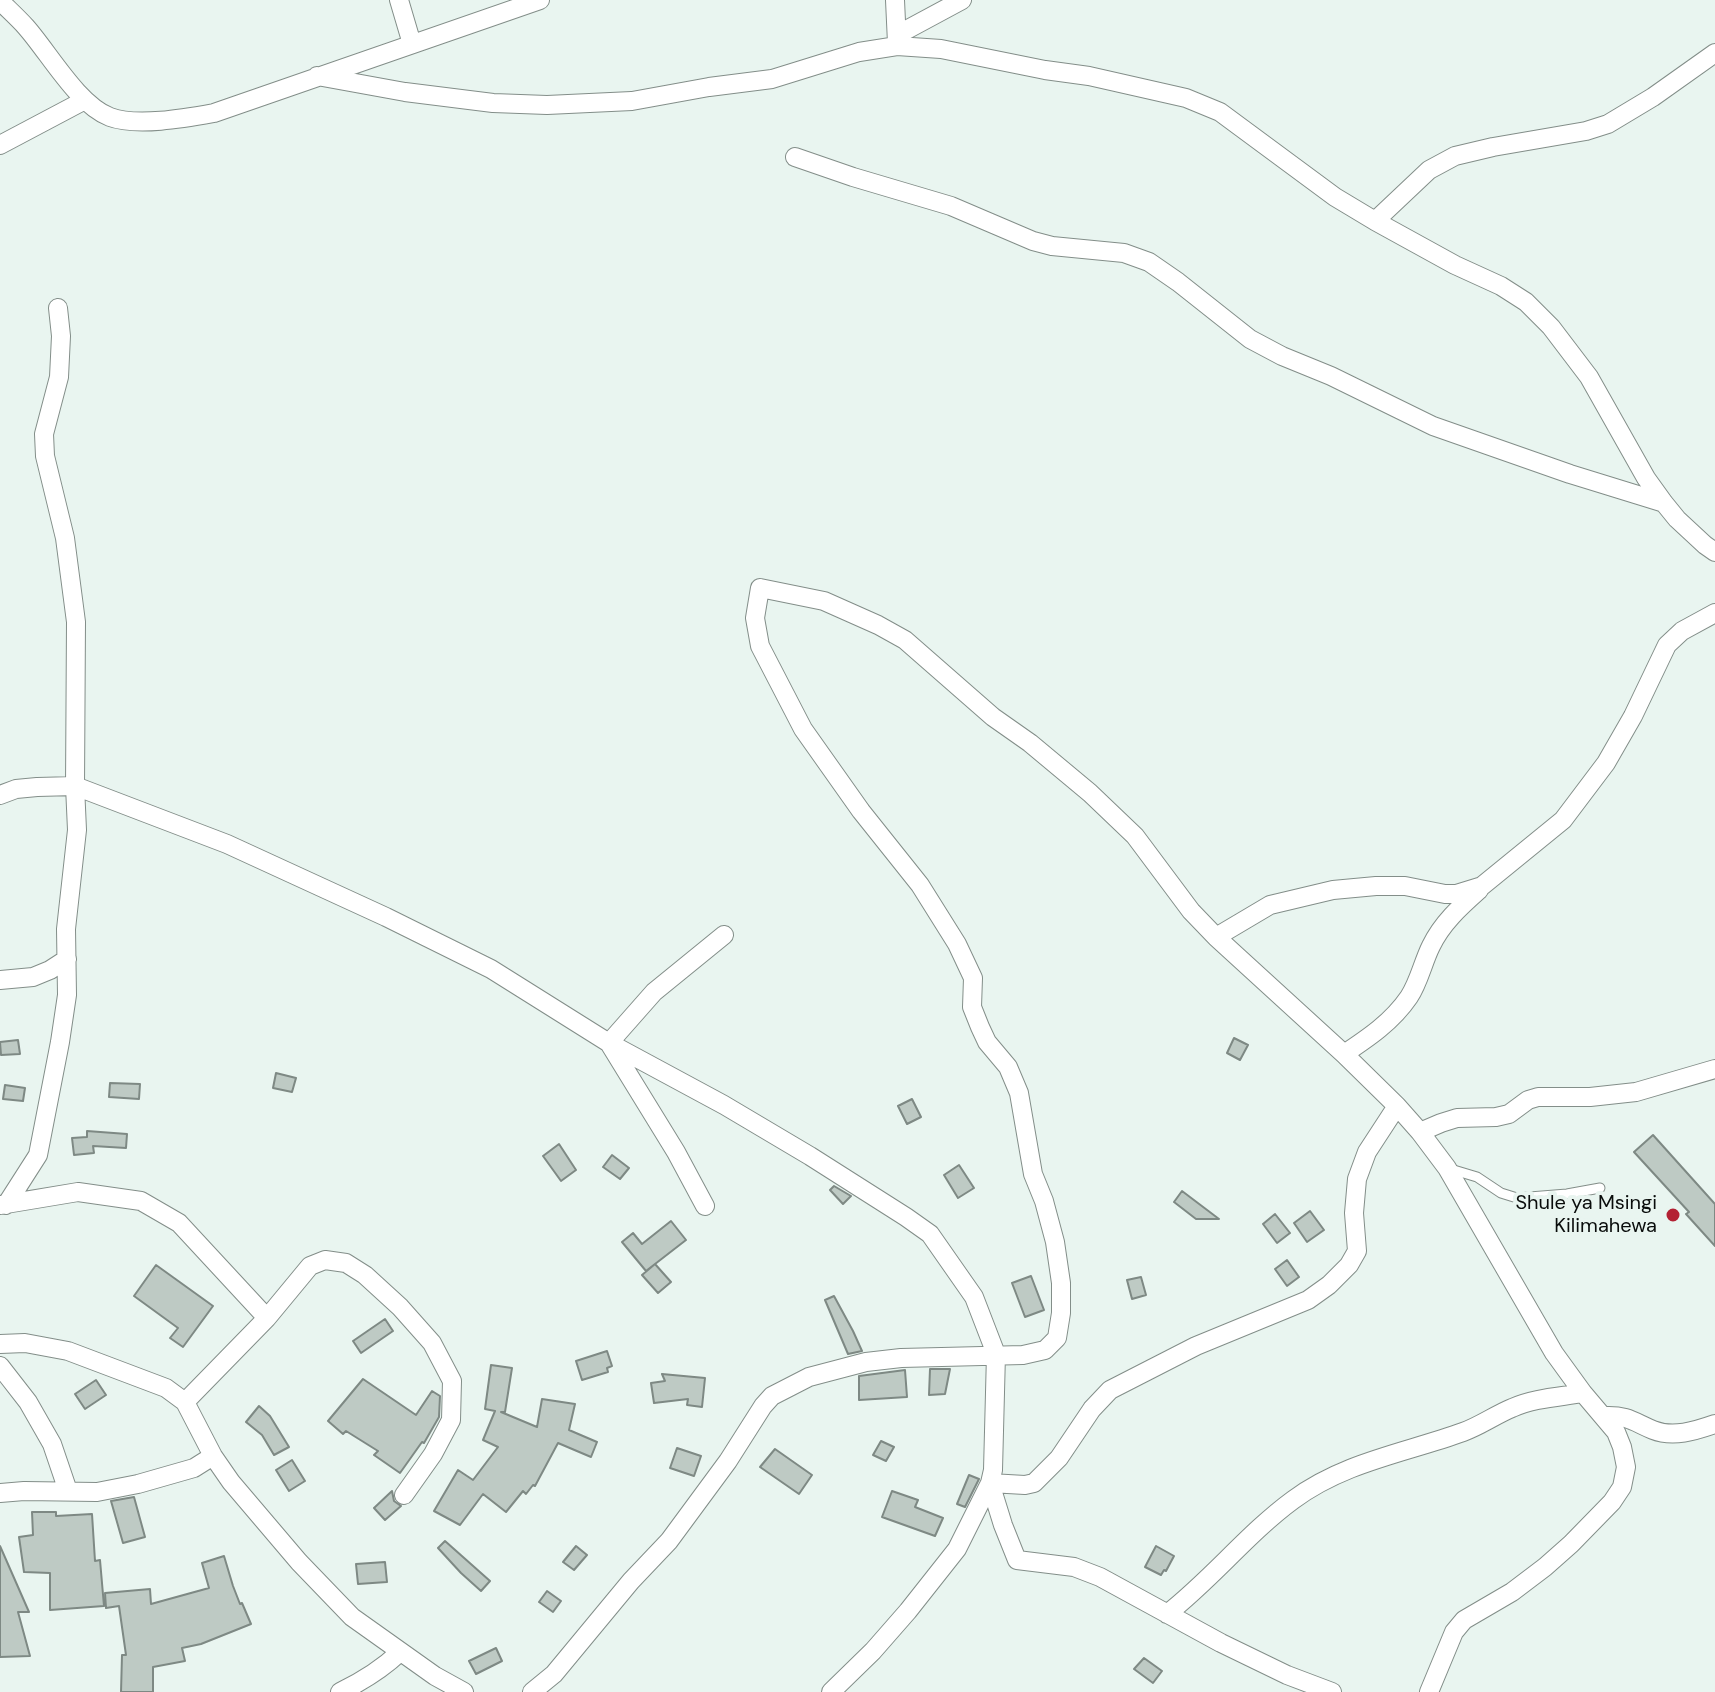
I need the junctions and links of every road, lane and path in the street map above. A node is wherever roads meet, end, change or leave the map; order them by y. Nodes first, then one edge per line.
1 (399, 0) edge
2 (540, 0) edge
3 (895, 0) edge
4 (962, 0) edge
5 (0, 1) edge
6 (897, 41) junction
7 (412, 44) junction
8 (1715, 53) edge
9 (317, 76) junction
10 (85, 100) junction
11 (0, 145) edge
12 (795, 157) dead end
13 (1375, 221) junction
14 (58, 308) dead end
15 (1664, 503) junction
16 (1715, 552) edge
17 (1715, 613) edge
18 (75, 786) junction
19 (0, 795) edge
20 (1482, 886) junction
21 (724, 935) dead end
22 (1216, 937) junction
23 (67, 959) junction
24 (0, 980) edge
25 (609, 1043) junction
26 (1344, 1054) junction
27 (1715, 1069) edge
28 (1397, 1106) junction
29 (1420, 1132) junction
30 (1447, 1168) junction
31 (1600, 1188) dead end
32 (3, 1205) edge
33 (705, 1206) dead end
34 (267, 1318) junction
35 (0, 1344) edge
36 (996, 1354) junction
37 (0, 1366) edge
38 (1583, 1393) junction
39 (185, 1402) junction
40 (1605, 1416) junction
41 (1715, 1424) edge
42 (213, 1456) junction
43 (990, 1483) junction
44 (68, 1491) junction
45 (0, 1493) edge
46 (404, 1495) dead end
47 (1167, 1614) junction
48 (400, 1652) junction
49 (340, 1692) edge
50 (464, 1692) edge
51 (532, 1692) edge
52 (831, 1692) edge
53 (1332, 1692) edge
54 (1429, 1692) edge

1 - 7 street
2 - 7 street
3 - 6 street
4 - 6 street
5 - 10 street
6 - 9 street
6 - 13 street
7 - 9 street
8 - 13 street
9 - 10 street
10 - 11 street
12 - 15 street
13 - 15 street
14 - 18 street
15 - 16 street
17 - 20 street
18 - 19 street
18 - 23 street
18 - 25 street
20 - 22 street
20 - 26 street
21 - 25 street
22 - 26 street
22 - 36 street
23 - 24 street
23 - 32 street
25 - 33 street
25 - 36 street
26 - 28 street
27 - 29 street
28 - 29 street
28 - 43 street
29 - 30 street
30 - 31 lane
30 - 38 street
32 - 34 street
34 - 39 street
34 - 46 street
35 - 39 street
36 - 43 street
36 - 51 street
37 - 44 street
38 - 40 street
38 - 47 street
39 - 42 street
40 - 41 street
40 - 54 street
42 - 44 street
42 - 48 street
43 - 47 street
43 - 52 street
44 - 45 street
47 - 53 street
48 - 49 street
48 - 50 street

